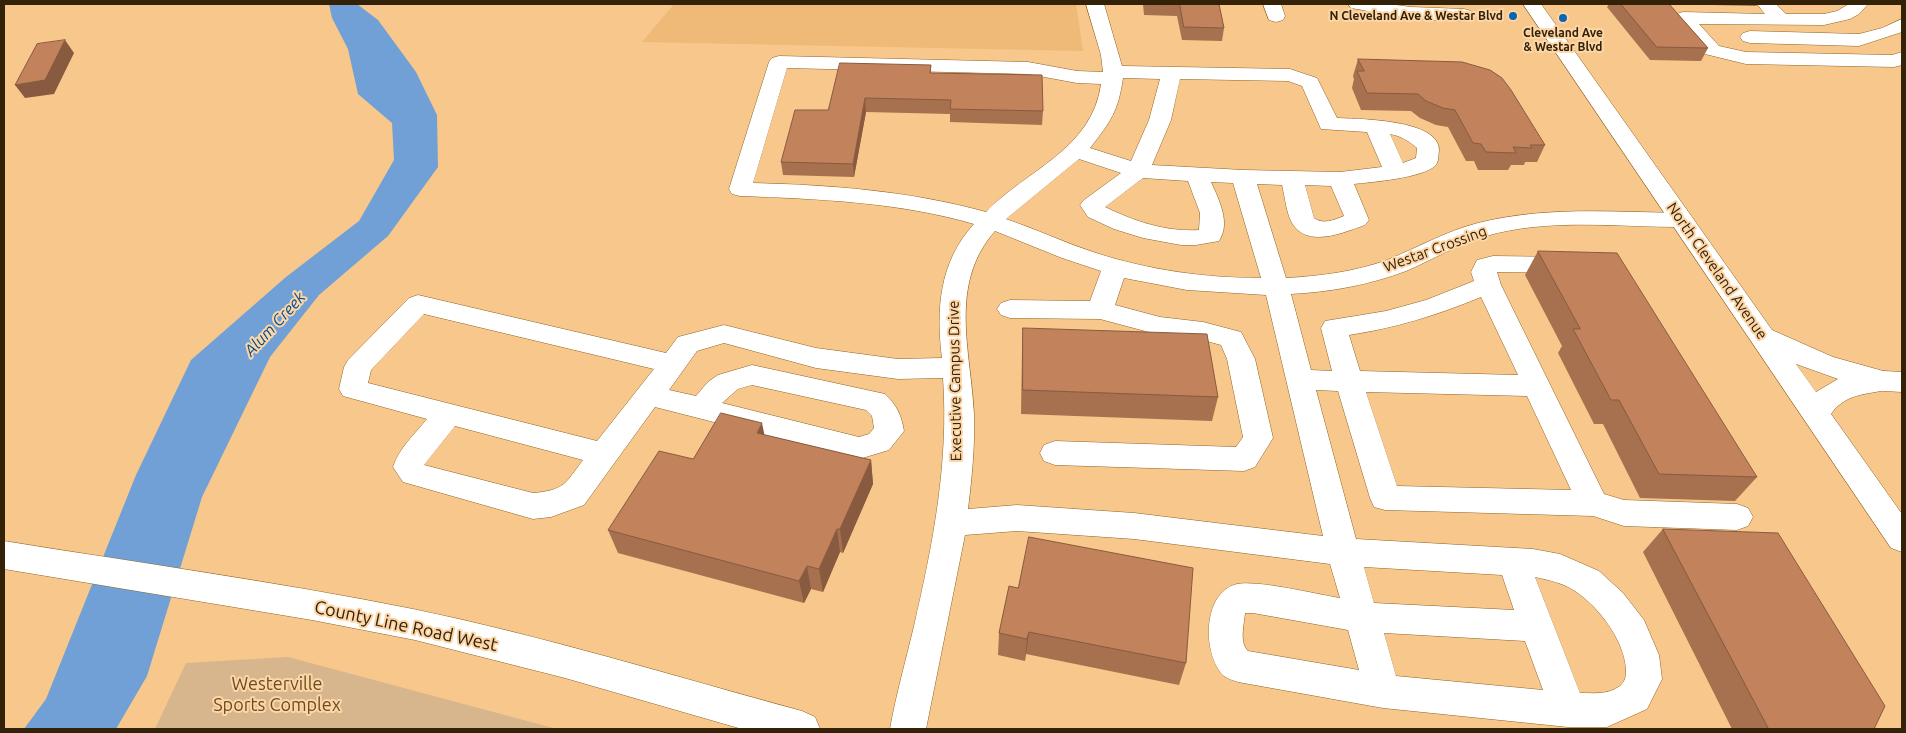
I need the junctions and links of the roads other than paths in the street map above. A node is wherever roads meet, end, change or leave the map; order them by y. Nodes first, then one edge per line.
1 (1095, 4) edge
2 (1357, 4) edge
3 (1532, 4) edge
4 (1766, 4) edge
5 (1393, 7) edge
6 (1861, 8) edge
7 (1464, 15) dead end
8 (1781, 20) junction
9 (1902, 24) edge
10 (1699, 36) junction
11 (1902, 58) edge
12 (1171, 74) junction
13 (1113, 76) junction
14 (1375, 126) junction
15 (1076, 151) junction
16 (1138, 171) junction
17 (1396, 172) junction
18 (1197, 175) junction
19 (1244, 177) junction
20 (1292, 178) junction
21 (1340, 179) junction
22 (1682, 220) junction
23 (989, 221) junction
24 (1585, 265) edge
25 (1115, 267) junction
26 (1488, 285) junction
27 (1276, 286) junction
28 (1010, 309) dead end
29 (1100, 310) junction
30 (1760, 334) junction
31 (673, 364) junction
32 (956, 368) junction
33 (1299, 380) junction
34 (1349, 381) junction
35 (1893, 382) edge
36 (1537, 386) junction
37 (648, 395) junction
38 (702, 409) junction
39 (448, 414) junction
40 (1816, 415) junction
41 (1055, 453) dead end
42 (604, 454) junction
43 (1593, 503) junction
44 (1737, 517) dead end
45 (952, 523) junction
46 (1902, 539) edge
47 (1343, 552) junction
48 (7, 555) edge
49 (1513, 561) junction
50 (1362, 617) junction
51 (1537, 626) junction
52 (1383, 691) junction
53 (1568, 710) junction
54 (802, 729) edge
55 (908, 729) edge

1 - 13 street, Executive Campus Drive
2 - 5 street
3 - 22 street, North Cleveland Avenue
4 - 8 street
5 - 7 street
6 - 8 street
6 - 9 street
8 - 10 street
9 - 10 street
10 - 11 street
12 - 13 street
12 - 14 street
12 - 16 street
13 - 15 street, Executive Campus Drive
13 - 23 street, Westar Crossing
14 - 17 street
14 - 17 street
15 - 16 street
15 - 23 street, Executive Campus Drive
16 - 18 street
16 - 18 street
17 - 21 street
18 - 19 street
19 - 20 street
19 - 27 street
20 - 21 street
20 - 21 street
22 - 27 street, Westar Crossing
22 - 30 street, North Cleveland Avenue
23 - 25 street, Westar Crossing
23 - 32 street, Executive Campus Drive
24 - 26 street
25 - 27 street, Westar Crossing
25 - 29 street
26 - 34 street
26 - 36 street
27 - 33 street
28 - 29 street
29 - 41 street
30 - 35 street
30 - 40 street, North Cleveland Avenue
31 - 32 street
31 - 37 street
31 - 39 street
32 - 45 street, Executive Campus Drive
33 - 34 street
33 - 47 street
34 - 36 street
34 - 43 street
35 - 40 street
36 - 43 street
37 - 38 street
37 - 42 street
38 - 38 street
39 - 42 street
39 - 42 street
40 - 46 street, North Cleveland Avenue
43 - 44 street
45 - 47 street
45 - 55 street, Executive Campus Drive
47 - 49 street
47 - 50 street
48 - 54 street, County Line Road West
49 - 51 street
49 - 53 street
50 - 51 street
50 - 52 street
50 - 52 street
51 - 53 street
52 - 53 street

